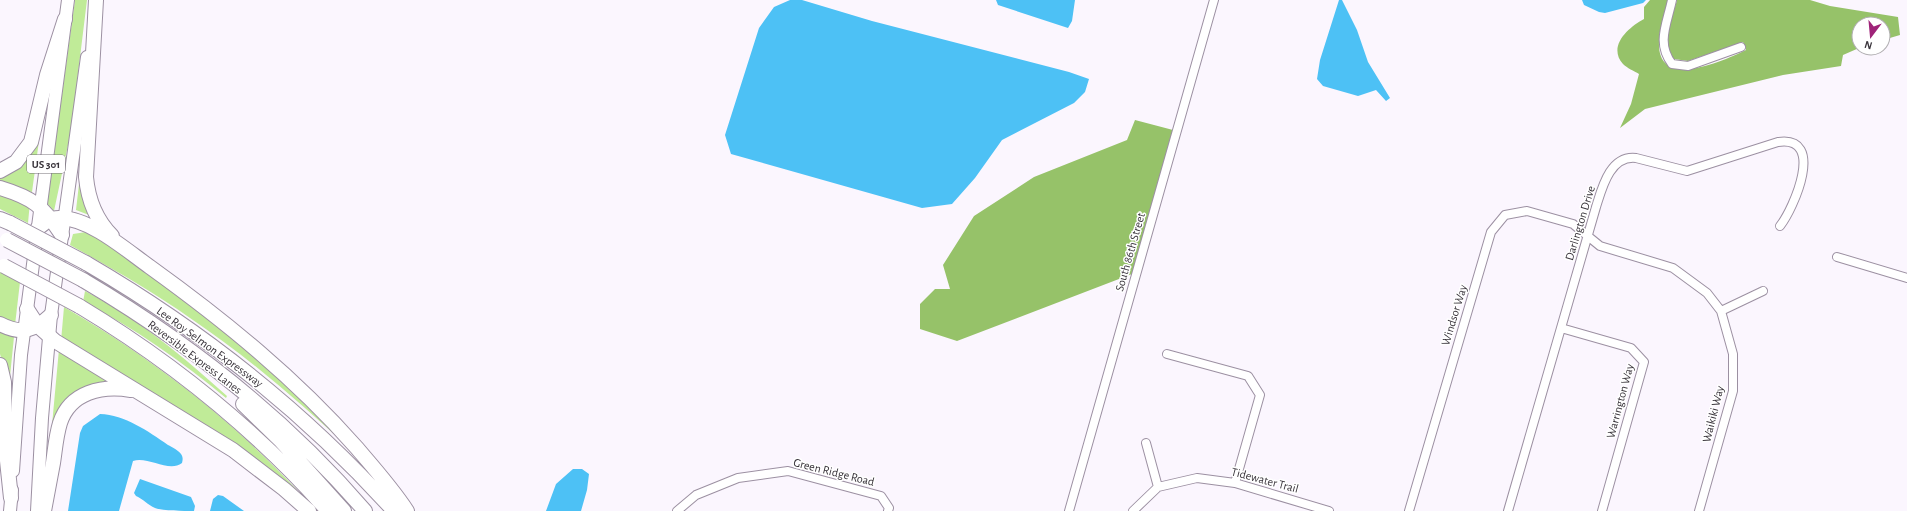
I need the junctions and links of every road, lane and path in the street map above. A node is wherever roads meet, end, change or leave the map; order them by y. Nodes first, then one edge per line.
1 (68, 0) edge
2 (95, 0) edge
3 (1214, 0) edge
4 (1672, 0) edge
5 (65, 19) junction
6 (1741, 47) dead end
7 (0, 172) edge
8 (0, 188) edge
9 (40, 207) junction
10 (58, 219) junction
11 (5, 221) edge
12 (1780, 226) dead end
13 (37, 229) junction
14 (62, 235) joint
15 (1589, 235) junction
16 (4, 239) edge
17 (122, 247) junction
18 (1837, 257) dead end
19 (2, 265) edge
20 (1907, 278) edge
21 (1763, 291) dead end
22 (27, 309) junction
23 (1721, 311) junction
24 (51, 315) junction
25 (0, 324) edge
26 (38, 326) junction
27 (1561, 328) junction
28 (24, 331) junction
29 (49, 337) junction
30 (1167, 354) dead end
31 (0, 365) edge
32 (211, 367) junction
33 (136, 391) junction
34 (1146, 443) dead end
35 (1235, 483) junction
36 (1158, 487) junction
37 (11, 505) edge
38 (36, 511) edge
39 (44, 511) edge
40 (309, 511) edge
41 (328, 511) edge
42 (344, 511) edge
43 (365, 511) edge
44 (394, 511) edge
45 (407, 511) edge
46 (677, 511) edge
47 (888, 511) edge
48 (1069, 511) edge
49 (1133, 511) edge
50 (1329, 511) edge
51 (1409, 511) edge
52 (1508, 511) edge
53 (1602, 511) edge
54 (1699, 511) edge

1 - 5 main road, US 301
2 - 10 main road, US 301
2 - 17 highway
3 - 48 street, South 86th Street
4 - 6 street
5 - 7 highway
5 - 9 main road, US 301
8 - 9 highway
9 - 10 highway
9 - 13 main road, US 301
10 - 13 highway
10 - 14 highway
10 - 17 highway
11 - 44 highway, Lee Roy Selmon Expressway, bridge
12 - 15 street, Darlington Drive
13 - 22 main road, US 301
14 - 24 main road
15 - 23 street, Waikiki Way
15 - 27 street, Darlington Drive
15 - 51 street, Windsor Way
16 - 32 highway, Reversible Express Lanes, bridge
17 - 45 highway
18 - 20 street
19 - 41 highway, bridge
21 - 23 street
22 - 26 highway
22 - 28 main road, US 301
23 - 54 street, Waikiki Way
24 - 26 highway
24 - 29 main road
25 - 28 highway
26 - 28 highway
26 - 29 highway
27 - 52 street, Darlington Drive
27 - 53 street, Warrington Way
28 - 37 main road, US 301
29 - 33 highway
29 - 38 main road
30 - 35 street
31 - 37 highway
32 - 42 highway
32 - 43 highway, Reversible Express Lanes
33 - 39 highway
33 - 40 highway
34 - 36 street
35 - 36 street, Tidewater Trail
35 - 50 street, Tidewater Trail
36 - 49 street
46 - 47 street, Green Ridge Road

